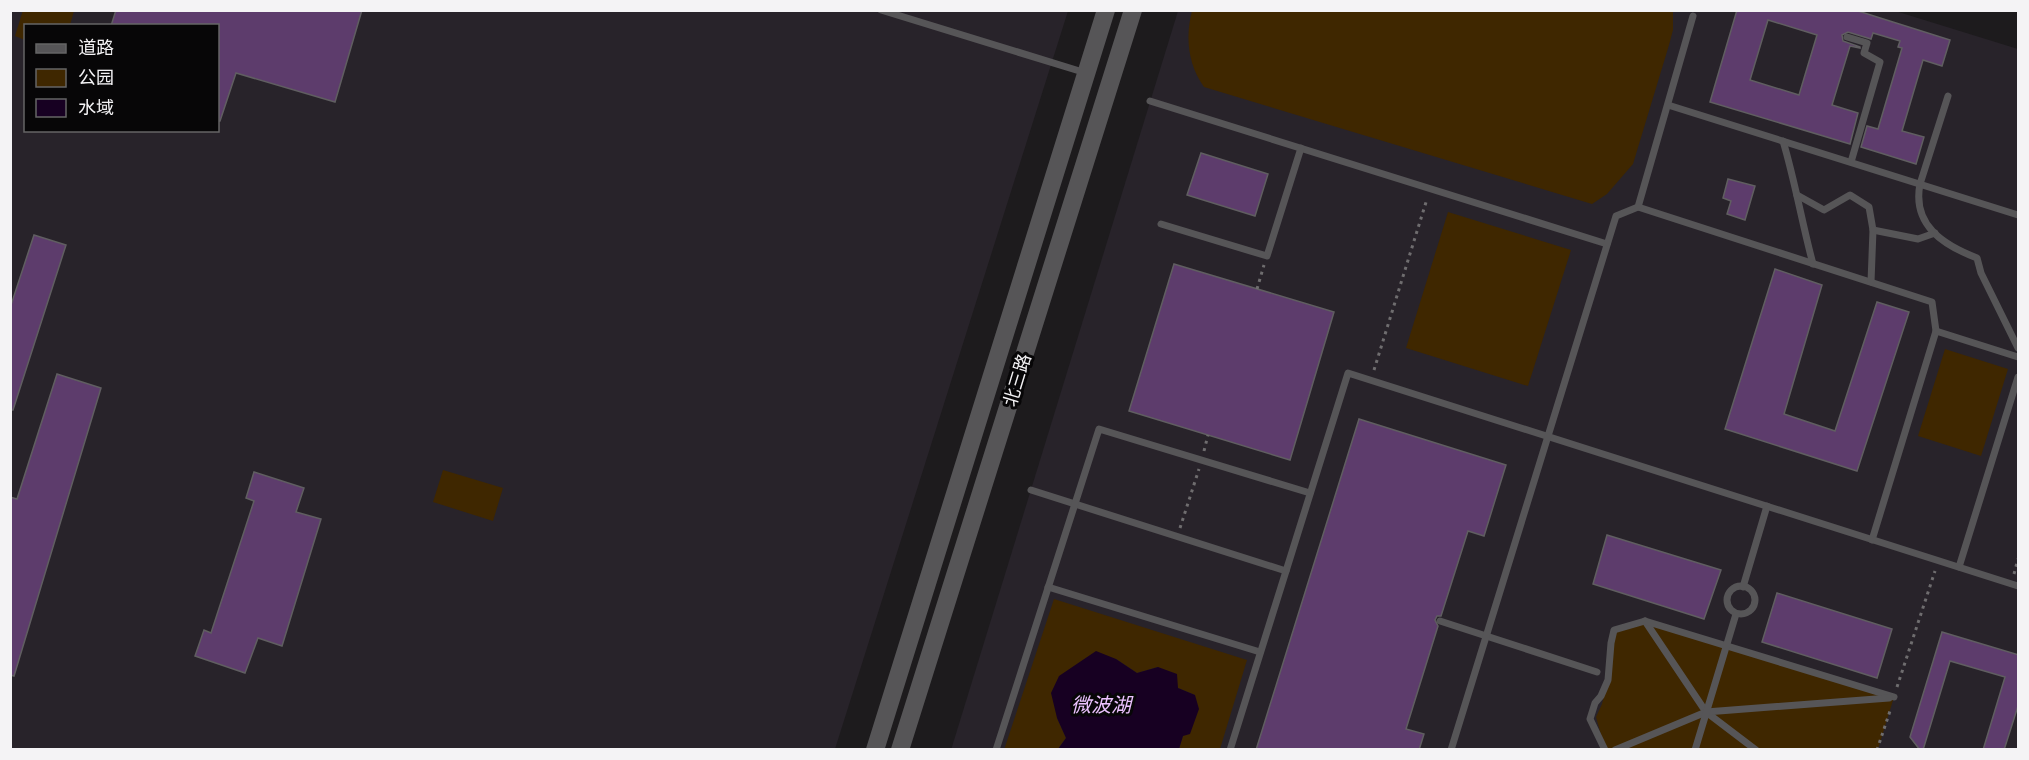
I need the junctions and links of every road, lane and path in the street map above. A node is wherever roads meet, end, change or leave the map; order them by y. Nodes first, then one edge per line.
1 (881, 10) edge
2 (1106, 10) edge
3 (1133, 10) edge
4 (1693, 16) dead end
5 (1847, 37) dead end
6 (1086, 73) junction
7 (1948, 96) dead end
8 (1150, 101) dead end
9 (1668, 105) junction
10 (1783, 141) junction
11 (1301, 148) junction
12 (1851, 162) junction
13 (1920, 184) junction
14 (1430, 189) junction
15 (1797, 195) junction
16 (1638, 207) junction
17 (2019, 215) edge
18 (1161, 224) dead end
19 (1873, 230) junction
20 (1935, 233) junction
21 (1607, 244) junction
22 (1267, 256) junction
23 (1813, 264) junction
24 (1871, 282) junction
25 (1257, 288) dead end
26 (1936, 331) junction
27 (2019, 348) edge
28 (2019, 357) edge
29 (2019, 377) edge
30 (1371, 380) junction
31 (1208, 435) dead end
32 (1549, 437) junction
33 (1201, 460) junction
34 (1031, 490) dead end
35 (1310, 493) junction
36 (1075, 504) junction
37 (1767, 506) junction
38 (1178, 536) junction
39 (1872, 540) junction
40 (2019, 559) edge
41 (1938, 561) junction
42 (1959, 567) junction
43 (1286, 571) junction
44 (2015, 585) edge
45 (1048, 587) junction
46 (1743, 587) junction
47 (1736, 614) junction
48 (1440, 621) dead end
49 (1645, 621) junction
50 (1486, 636) junction
51 (1726, 646) junction
52 (1260, 652) junction
53 (1597, 672) dead end
54 (1894, 697) junction
55 (1706, 712) junction
56 (875, 750) edge
57 (900, 750) edge
58 (996, 750) edge
59 (1230, 750) edge
60 (1451, 750) edge
61 (1605, 750) edge
62 (1615, 750) edge
63 (1695, 750) edge
64 (1756, 750) edge
65 (1877, 750) edge

1 - 6 lane
2 - 6 main road, 北三路
3 - 57 main road, 北三路
4 - 9 lane
5 - 12 lane
6 - 56 main road, 北三路
7 - 13 lane
8 - 11 lane
9 - 10 lane
9 - 16 lane
10 - 12 lane
10 - 15 lane
11 - 14 lane
11 - 22 lane
12 - 13 lane
13 - 17 lane
13 - 20 lane
14 - 21 lane
14 - 30 path
15 - 19 lane
15 - 23 lane
16 - 21 lane
16 - 23 lane
18 - 22 lane
19 - 20 lane
19 - 24 lane
20 - 27 lane
21 - 32 lane
22 - 25 path
23 - 24 lane
24 - 26 lane
26 - 28 lane
26 - 39 lane
29 - 42 lane
30 - 32 lane
30 - 35 lane
31 - 33 path
32 - 37 lane
32 - 50 lane
33 - 35 lane
33 - 36 lane
33 - 38 path
34 - 36 lane
35 - 43 lane
36 - 38 lane
36 - 45 lane
37 - 39 lane
37 - 46 lane
38 - 43 lane
39 - 41 lane
40 - 44 path
41 - 42 lane
41 - 54 path
42 - 44 lane
43 - 52 lane
45 - 52 lane
45 - 58 lane
46 - 47 lane
46 - 47 lane
47 - 51 lane
48 - 50 lane
49 - 51 lane
49 - 55 lane
49 - 61 lane
50 - 53 lane
50 - 60 lane
51 - 54 lane
51 - 55 lane
52 - 59 lane
54 - 55 lane
54 - 65 path
55 - 62 lane
55 - 63 lane
55 - 64 lane

